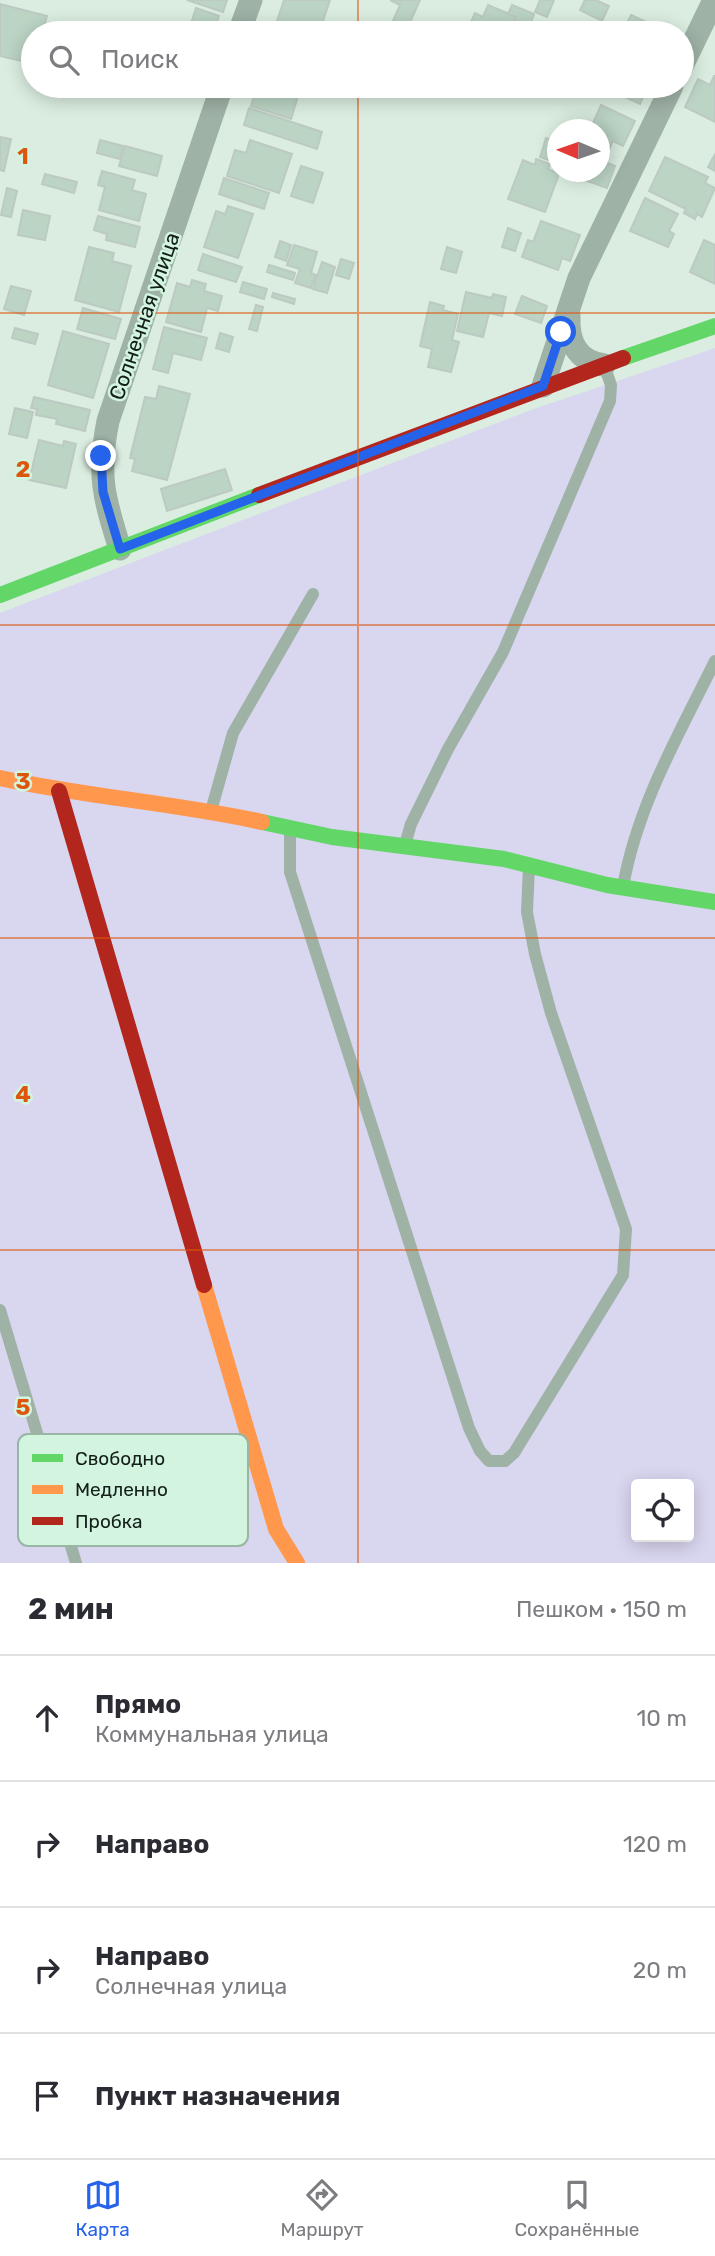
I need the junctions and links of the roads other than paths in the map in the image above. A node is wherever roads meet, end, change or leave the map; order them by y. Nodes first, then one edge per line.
1 (251, 0) edge
2 (714, 0) edge
3 (243, 21) edge
4 (694, 41) edge
5 (218, 98) edge
6 (666, 98) edge
7 (569, 306) junction
8 (715, 326) edge
9 (604, 365) junction
10 (543, 386) junction
11 (120, 549) junction
12 (313, 594) dead end
13 (0, 595) edge
14 (715, 661) edge
15 (0, 778) edge
16 (59, 791) junction
17 (211, 811) junction
18 (290, 830) junction
19 (405, 845) junction
20 (530, 866) junction
21 (622, 888) junction
22 (715, 902) edge
23 (0, 1310) edge
24 (37, 1434) edge
25 (247, 1434) edge
26 (248, 1436) edge
27 (71, 1546) edge
28 (76, 1563) edge
29 (297, 1563) edge

1 - 3 street
2 - 4 street
5 - 11 street, Солнечная улица
6 - 7 street
7 - 9 street
7 - 10 street
8 - 9 street
9 - 10 street
9 - 19 lane
10 - 11 street
11 - 13 street
12 - 17 lane
14 - 21 lane
15 - 16 street
16 - 17 street
16 - 25 street
17 - 18 street
18 - 19 street
18 - 20 lane
19 - 20 street
20 - 21 street
21 - 22 street
23 - 24 lane
26 - 29 street
27 - 28 lane

